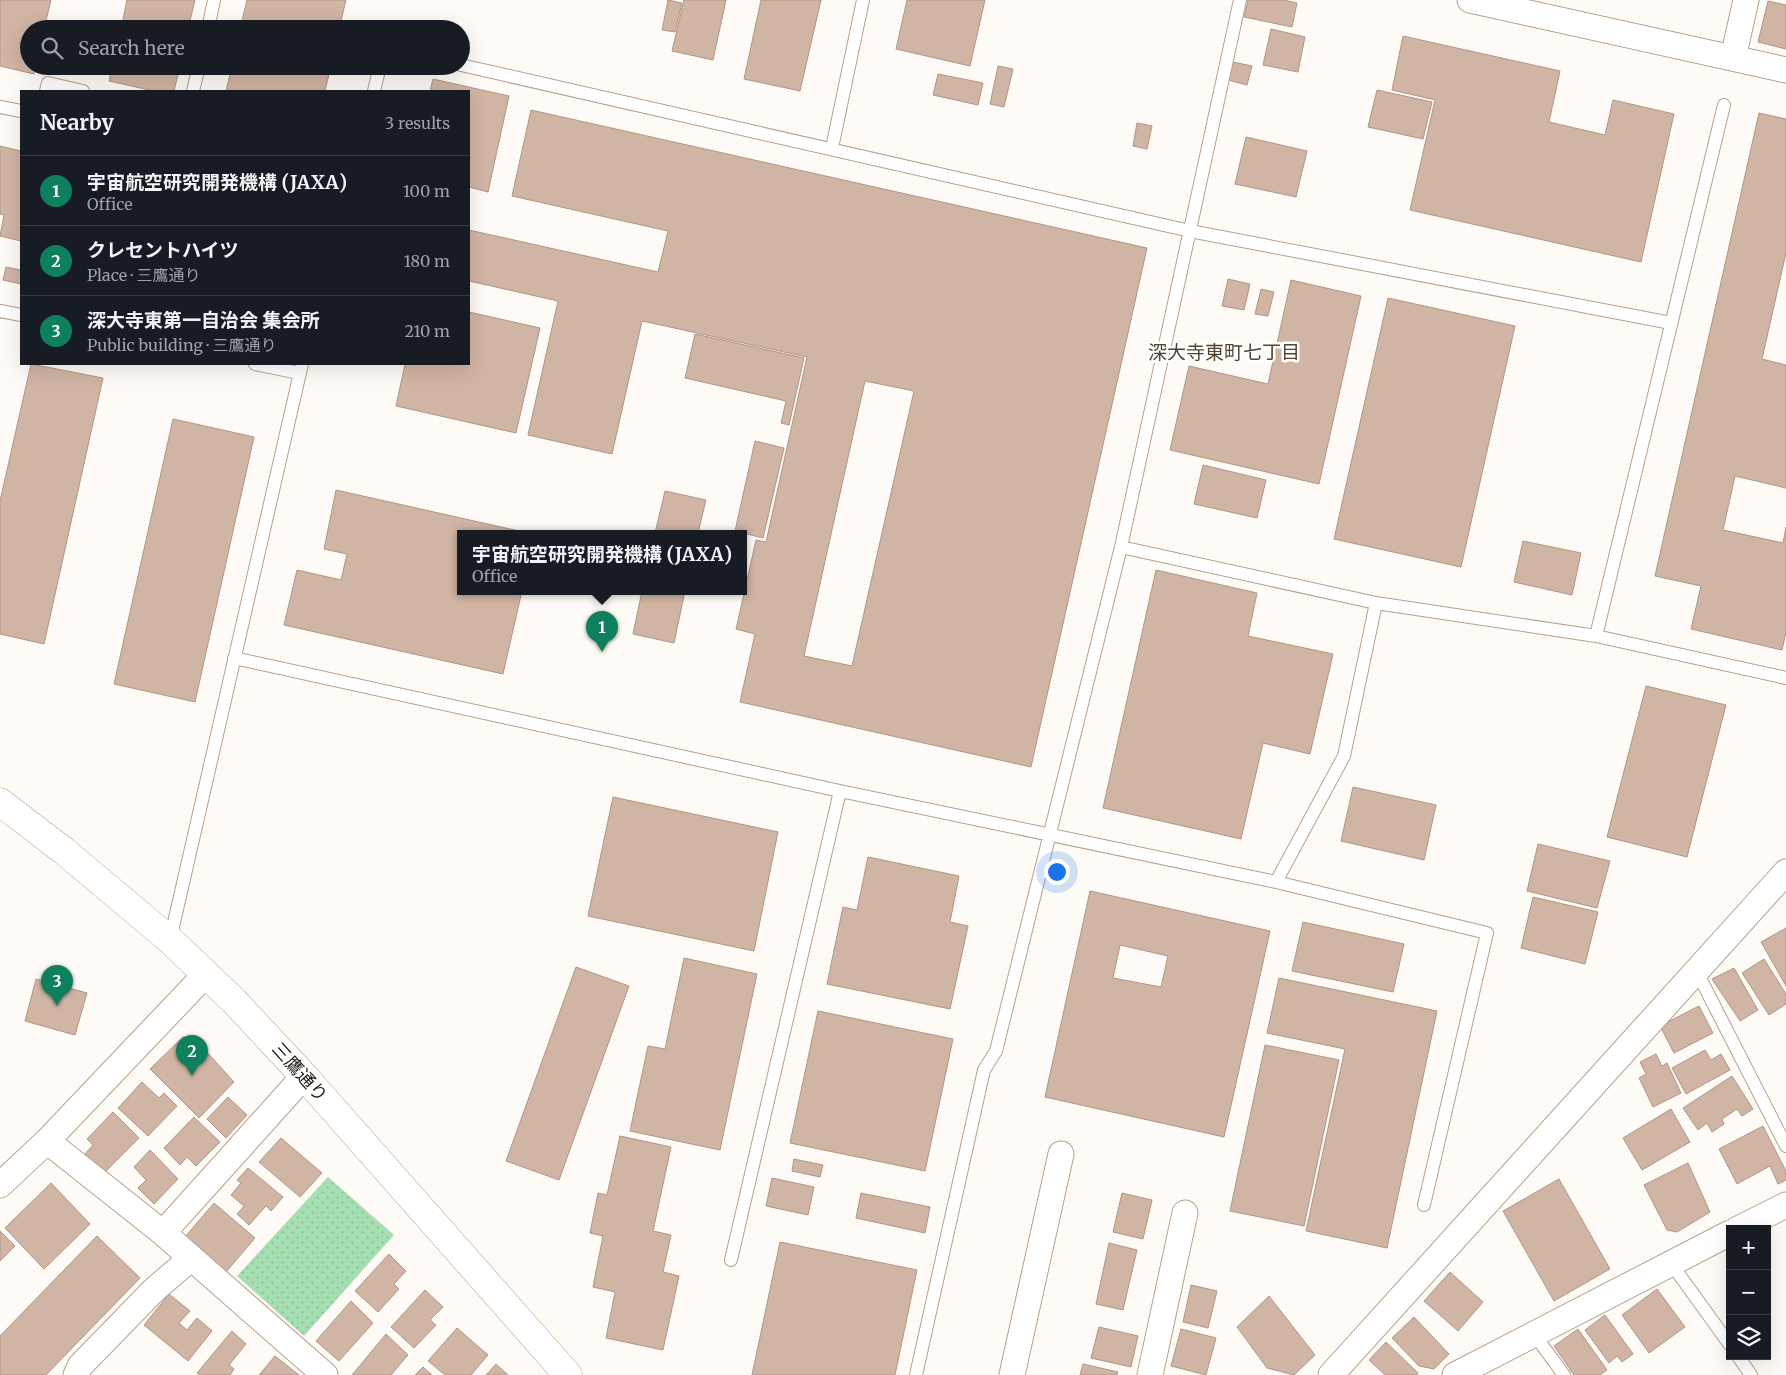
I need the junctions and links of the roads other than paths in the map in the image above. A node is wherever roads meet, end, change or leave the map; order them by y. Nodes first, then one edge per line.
1 (214, 0) edge
2 (863, 0) edge
3 (1240, 0) edge
4 (1470, 0) edge
5 (1746, 0) edge
6 (1566, 10) edge
7 (210, 20) edge
8 (1734, 58) junction
9 (470, 67) edge
10 (1786, 70) edge
11 (197, 75) edge
12 (378, 75) edge
13 (46, 90) edge
14 (79, 90) edge
15 (193, 90) edge
16 (374, 90) edge
17 (1724, 105) dead end
18 (0, 107) edge
19 (20, 111) edge
20 (832, 148) junction
21 (1190, 231) junction
22 (0, 311) edge
23 (20, 315) edge
24 (1671, 323) junction
25 (266, 365) edge
26 (301, 368) edge
27 (1121, 547) junction
28 (1376, 603) junction
29 (1596, 636) junction
30 (234, 658) junction
31 (1786, 678) edge
32 (840, 792) junction
33 (0, 802) edge
34 (1049, 833) junction
35 (1786, 872) edge
36 (1276, 882) junction
37 (170, 940) junction
38 (1696, 970) junction
39 (206, 974) junction
40 (304, 1076) junction
41 (47, 1141) junction
42 (1786, 1146) edge
43 (1061, 1154) dead end
44 (0, 1185) edge
45 (1786, 1205) edge
46 (1424, 1206) dead end
47 (1185, 1213) dead end
48 (1746, 1225) edge
49 (163, 1233) junction
50 (1726, 1235) edge
51 (190, 1260) junction
52 (731, 1260) dead end
53 (1670, 1262) junction
54 (1534, 1334) junction
55 (1726, 1339) edge
56 (1741, 1360) edge
57 (76, 1375) edge
58 (325, 1375) edge
59 (568, 1375) edge
60 (916, 1375) edge
61 (1012, 1375) edge
62 (1150, 1375) edge
63 (1331, 1375) edge
64 (1455, 1375) edge
65 (1564, 1375) edge
66 (1751, 1375) edge

1 - 7 lane
2 - 20 lane
3 - 21 lane
4 - 6 street
5 - 8 street
6 - 8 street
8 - 10 street
9 - 20 lane
11 - 15 lane
12 - 16 lane
13 - 14 lane
17 - 24 lane
18 - 19 lane
20 - 21 lane
21 - 24 lane
21 - 27 lane
22 - 23 lane
24 - 29 lane
25 - 26 lane
26 - 30 lane
27 - 28 lane
27 - 34 lane
28 - 29 lane
28 - 36 lane
29 - 31 lane
30 - 32 lane
30 - 37 lane
32 - 34 lane
32 - 52 lane
33 - 37 main road, 三鷹通り
34 - 36 lane
34 - 60 lane
35 - 38 street
36 - 46 lane
37 - 39 main road, 三鷹通り
38 - 42 lane
38 - 63 street
39 - 40 main road, 三鷹通り
39 - 41 street
40 - 49 street
40 - 59 main road, 三鷹通り
41 - 44 street
41 - 49 street
43 - 61 street
45 - 48 street
47 - 62 street
49 - 51 street
50 - 53 street
51 - 57 street
51 - 58 street
53 - 54 street
53 - 55 lane
54 - 64 street
54 - 65 lane
56 - 66 lane

